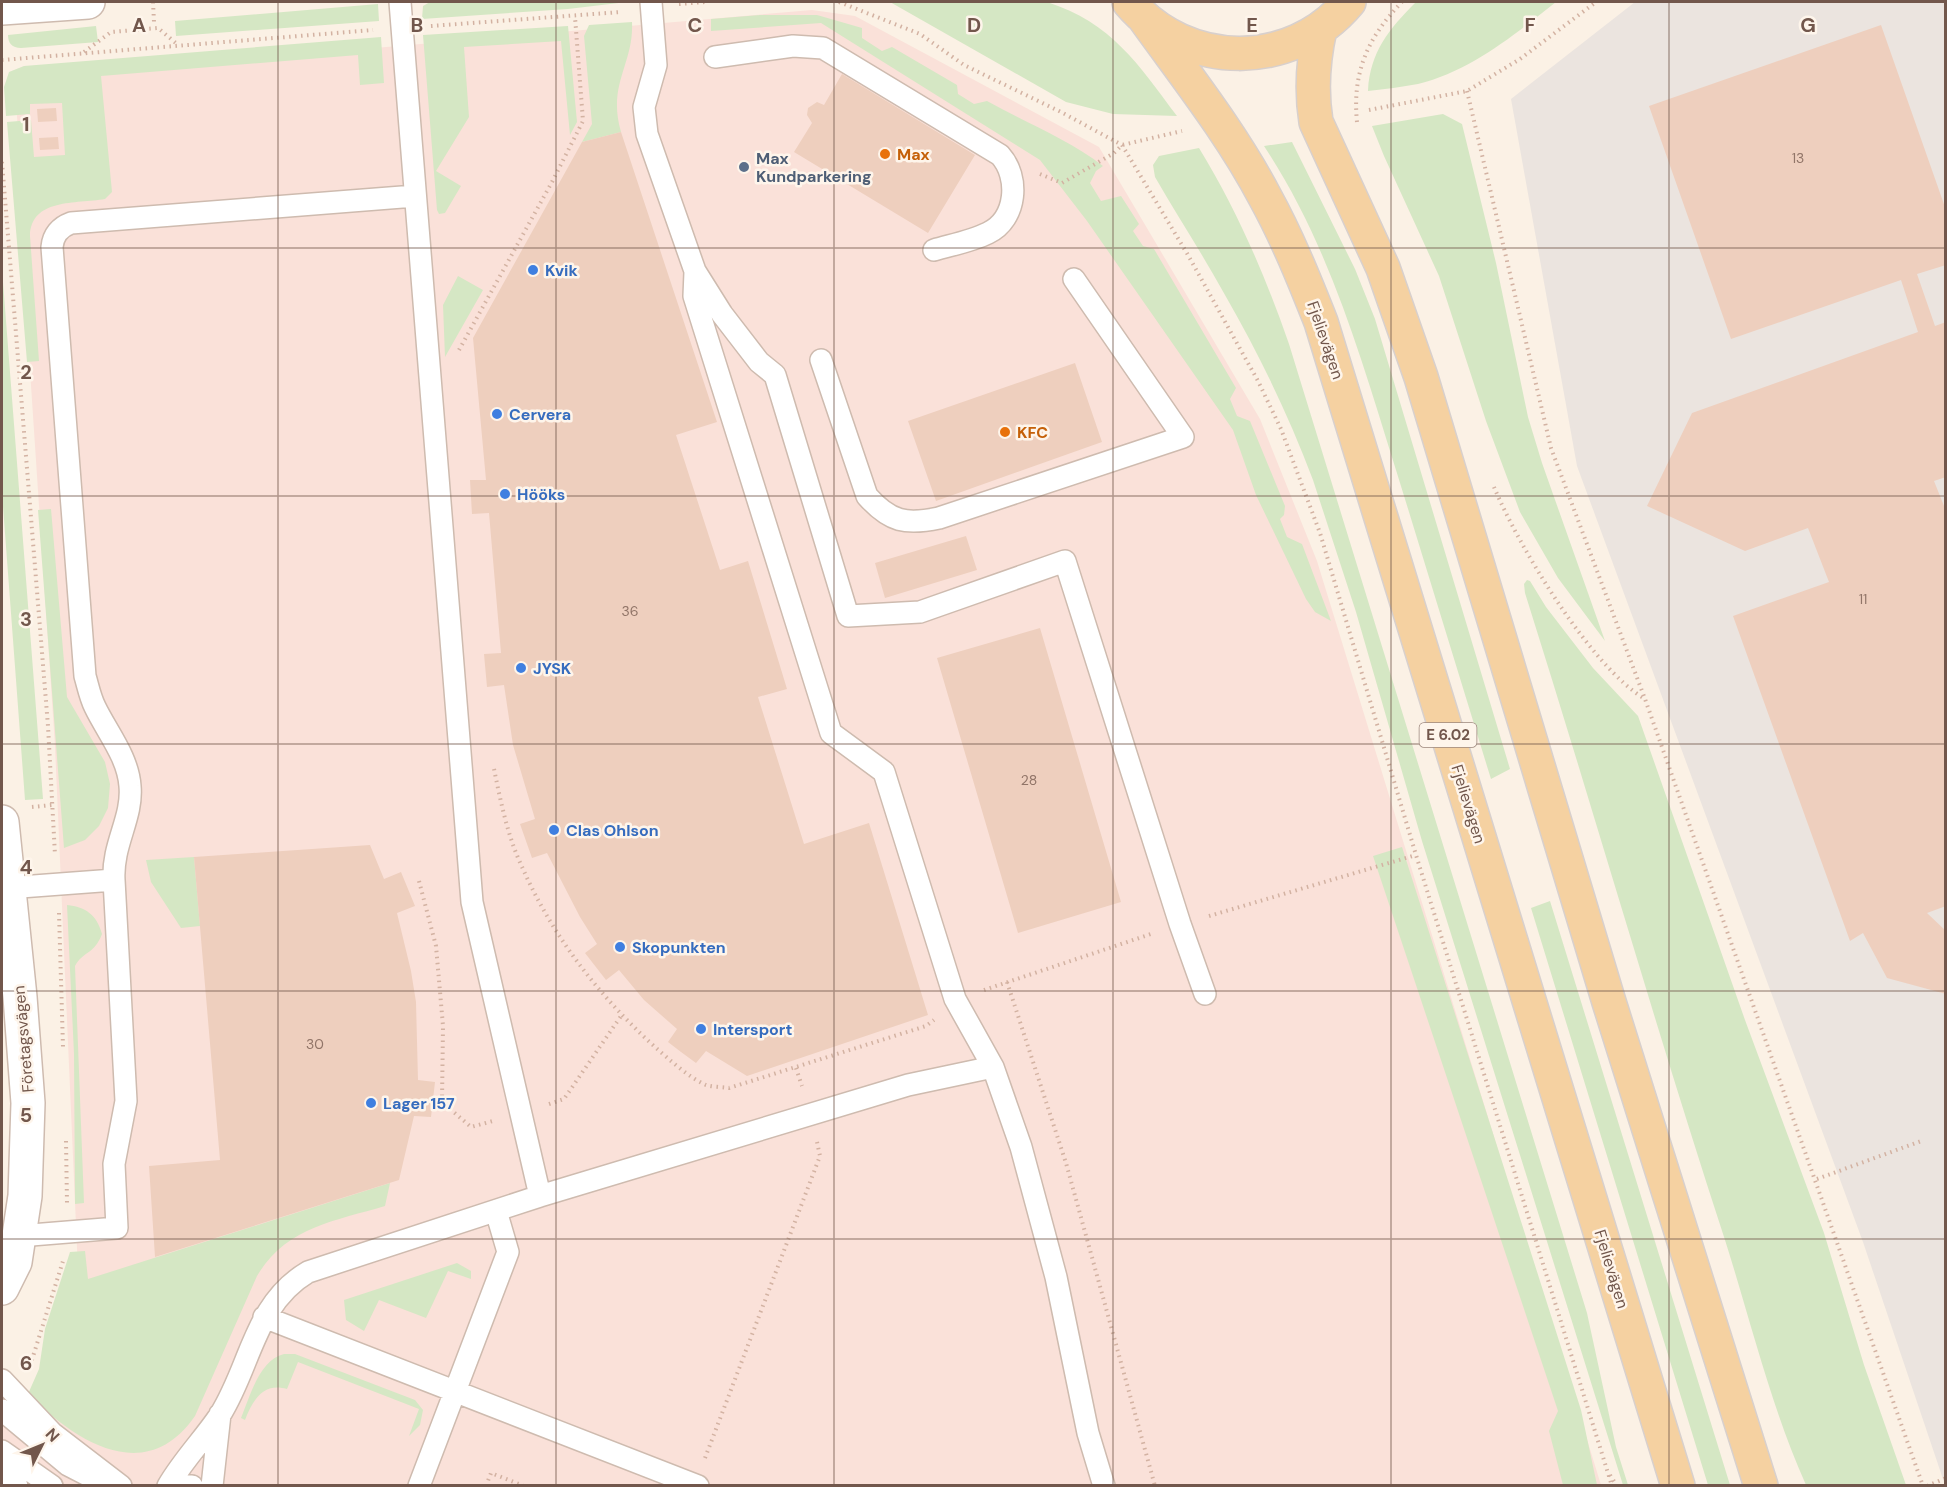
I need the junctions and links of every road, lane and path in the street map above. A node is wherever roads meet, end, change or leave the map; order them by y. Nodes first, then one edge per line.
1 (88, 2) edge
2 (153, 2) edge
3 (400, 2) edge
4 (705, 2) edge
5 (838, 2) edge
6 (1402, 2) edge
7 (1596, 2) edge
8 (652, 5) edge
9 (2, 8) edge
10 (1137, 10) edge
11 (1340, 10) edge
12 (574, 17) junction
13 (154, 22) dead end
14 (402, 27) junction
15 (177, 44) junction
16 (84, 52) junction
17 (715, 57) dead end
18 (2, 60) edge
19 (1467, 91) junction
20 (1369, 110) dead end
21 (1186, 130) dead end
22 (1360, 132) dead end
23 (1122, 145) junction
24 (2, 162) edge
25 (1011, 172) junction
26 (415, 196) junction
27 (934, 250) dead end
28 (695, 271) junction
29 (1074, 279) dead end
30 (457, 358) dead end
31 (821, 360) dead end
32 (1491, 480) dead end
33 (1645, 699) junction
34 (493, 764) dead end
35 (2, 822) edge
36 (114, 880) junction
37 (58, 884) junction
38 (4, 888) edge
39 (1007, 982) dead end
40 (1205, 994) dead end
41 (935, 1018) dead end
42 (63, 1050) dead end
43 (993, 1067) junction
44 (796, 1068) junction
45 (810, 1114) junction
46 (65, 1134) dead end
47 (1924, 1140) dead end
48 (1817, 1179) junction
49 (540, 1196) junction
50 (496, 1210) junction
51 (66, 1232) junction
52 (20, 1236) junction
53 (2, 1288) edge
54 (264, 1317) junction
55 (455, 1392) junction
56 (6, 1395) edge
57 (220, 1414) junction
58 (2, 1451) edge
59 (705, 1464) dead end
60 (1608, 1472) junction
61 (2, 1474) edge
62 (1946, 1478) edge
63 (17, 1485) edge
64 (52, 1485) edge
65 (109, 1485) edge
66 (121, 1485) edge
67 (169, 1485) edge
68 (192, 1485) edge
69 (212, 1485) edge
70 (419, 1485) edge
71 (486, 1485) edge
72 (524, 1485) edge
73 (698, 1485) edge
74 (1104, 1485) edge
75 (1155, 1485) edge
76 (1612, 1485) edge
77 (1617, 1485) edge
78 (1678, 1485) edge
79 (1761, 1485) edge
80 (1925, 1485) edge

1 - 9 street
2 - 13 path
3 - 14 lane
4 - 8 path
5 - 23 path
6 - 22 path
7 - 19 path
8 - 12 path
8 - 28 lane
10 - 11 main road, Fjelievägen
10 - 78 main road, Fjelievägen / E 6.02
11 - 79 main road, Fjelievägen
12 - 14 path
12 - 30 path
14 - 15 path
14 - 26 lane
15 - 16 path
15 - 16 path
16 - 18 path
17 - 25 lane
19 - 20 path
19 - 33 path
21 - 23 path
23 - 25 path
23 - 60 path
24 - 37 path
25 - 27 lane
26 - 36 lane
26 - 49 lane
28 - 40 lane
28 - 43 lane
29 - 31 lane
32 - 33 path
33 - 48 path
34 - 44 path
35 - 38 street, Företagsvägen
36 - 37 lane
36 - 51 lane
37 - 38 lane
37 - 42 path
38 - 52 street, Företagsvägen
39 - 75 path
41 - 44 path
43 - 45 lane
43 - 74 lane
44 - 45 path
45 - 49 lane
45 - 59 path
46 - 51 path
47 - 48 path
48 - 80 path
49 - 50 lane
50 - 54 lane
50 - 55 lane
51 - 52 lane
51 - 56 path
52 - 53 street, Företagsvägen
54 - 55 lane
54 - 57 lane
55 - 70 lane
55 - 73 lane
56 - 65 lane
56 - 66 lane
57 - 67 lane
57 - 69 lane
58 - 64 lane
60 - 76 path
60 - 77 path
61 - 63 lane
62 - 80 path
67 - 68 lane
71 - 72 path

